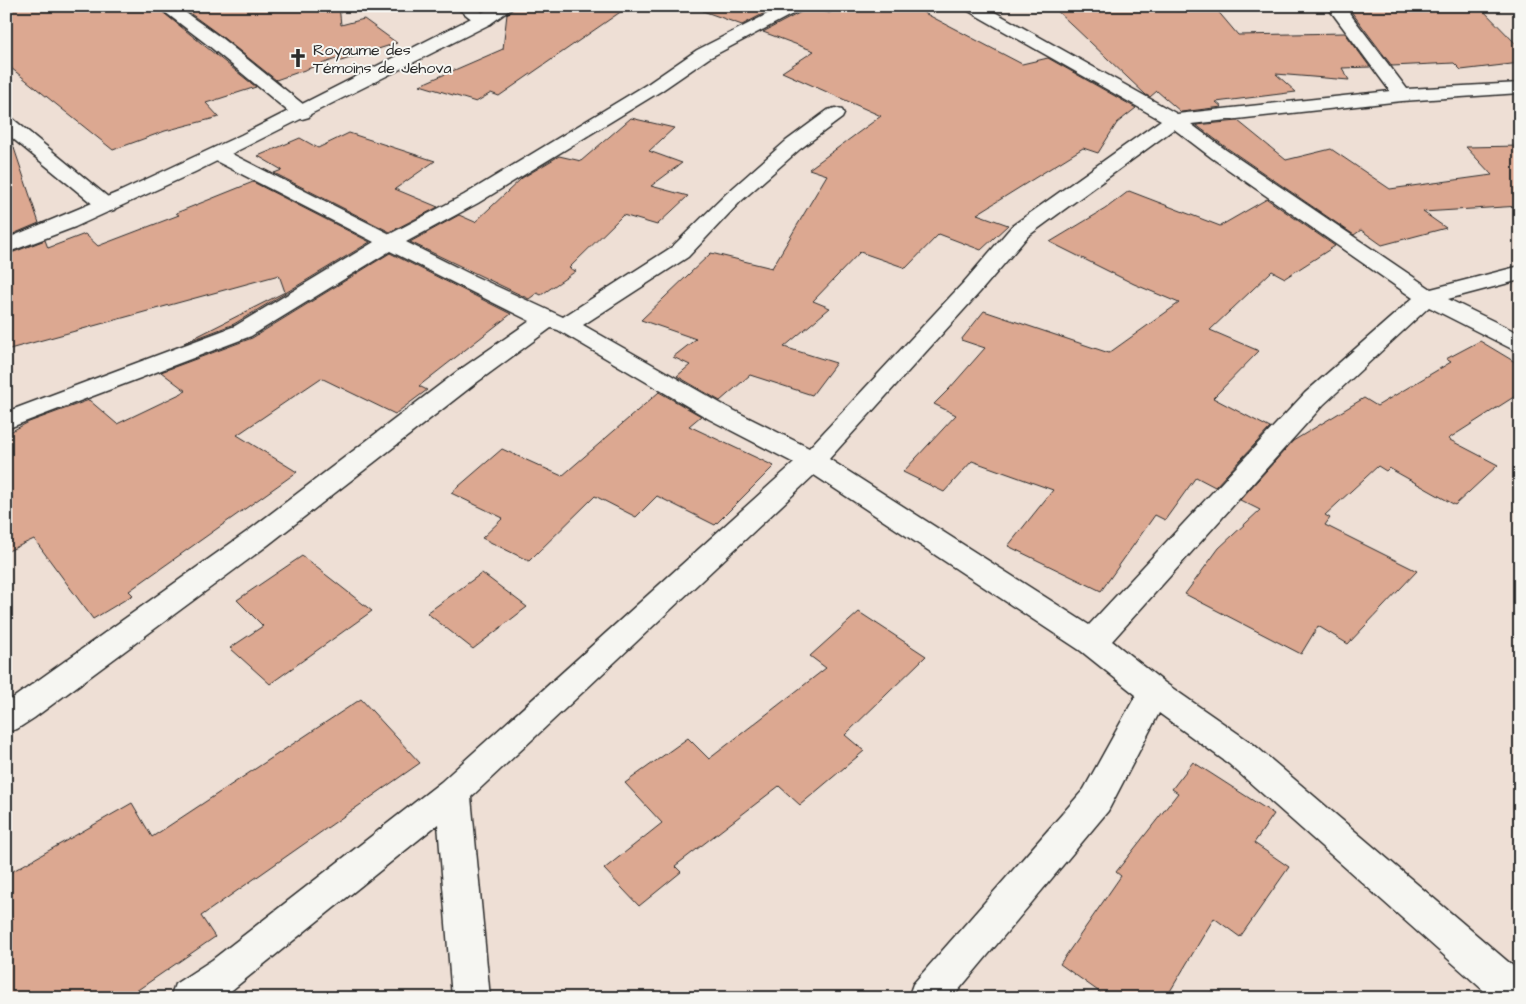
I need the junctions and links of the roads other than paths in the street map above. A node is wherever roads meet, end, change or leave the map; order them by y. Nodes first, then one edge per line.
1 (165, 6) edge
2 (463, 6) edge
3 (507, 6) edge
4 (796, 6) edge
5 (971, 6) edge
6 (1335, 6) edge
7 (484, 20) junction
8 (1520, 88) edge
9 (1402, 95) junction
10 (302, 113) junction
11 (835, 114) dead end
12 (1174, 120) junction
13 (6, 123) edge
14 (219, 155) junction
15 (107, 206) junction
16 (388, 243) junction
17 (6, 247) edge
18 (1520, 273) edge
19 (1427, 297) junction
20 (557, 323) junction
21 (1520, 344) edge
22 (6, 422) edge
23 (812, 460) junction
24 (1092, 642) junction
25 (1154, 692) junction
26 (6, 719) edge
27 (453, 792) junction
28 (1520, 997) edge
29 (189, 998) edge
30 (471, 998) edge
31 (927, 998) edge

1 - 10 street
2 - 7 street
3 - 7 street
4 - 16 street
5 - 12 street
6 - 9 street
7 - 10 street
8 - 9 street
9 - 12 street
10 - 14 street
11 - 20 street
12 - 19 street
12 - 23 street
13 - 15 street
14 - 15 street
14 - 16 street
15 - 17 street
16 - 20 street
16 - 22 street
18 - 19 street
19 - 21 street
19 - 24 street
20 - 23 street
20 - 26 street
23 - 24 street
23 - 27 street
24 - 25 street
25 - 28 street
25 - 31 street
27 - 29 street
27 - 30 street

